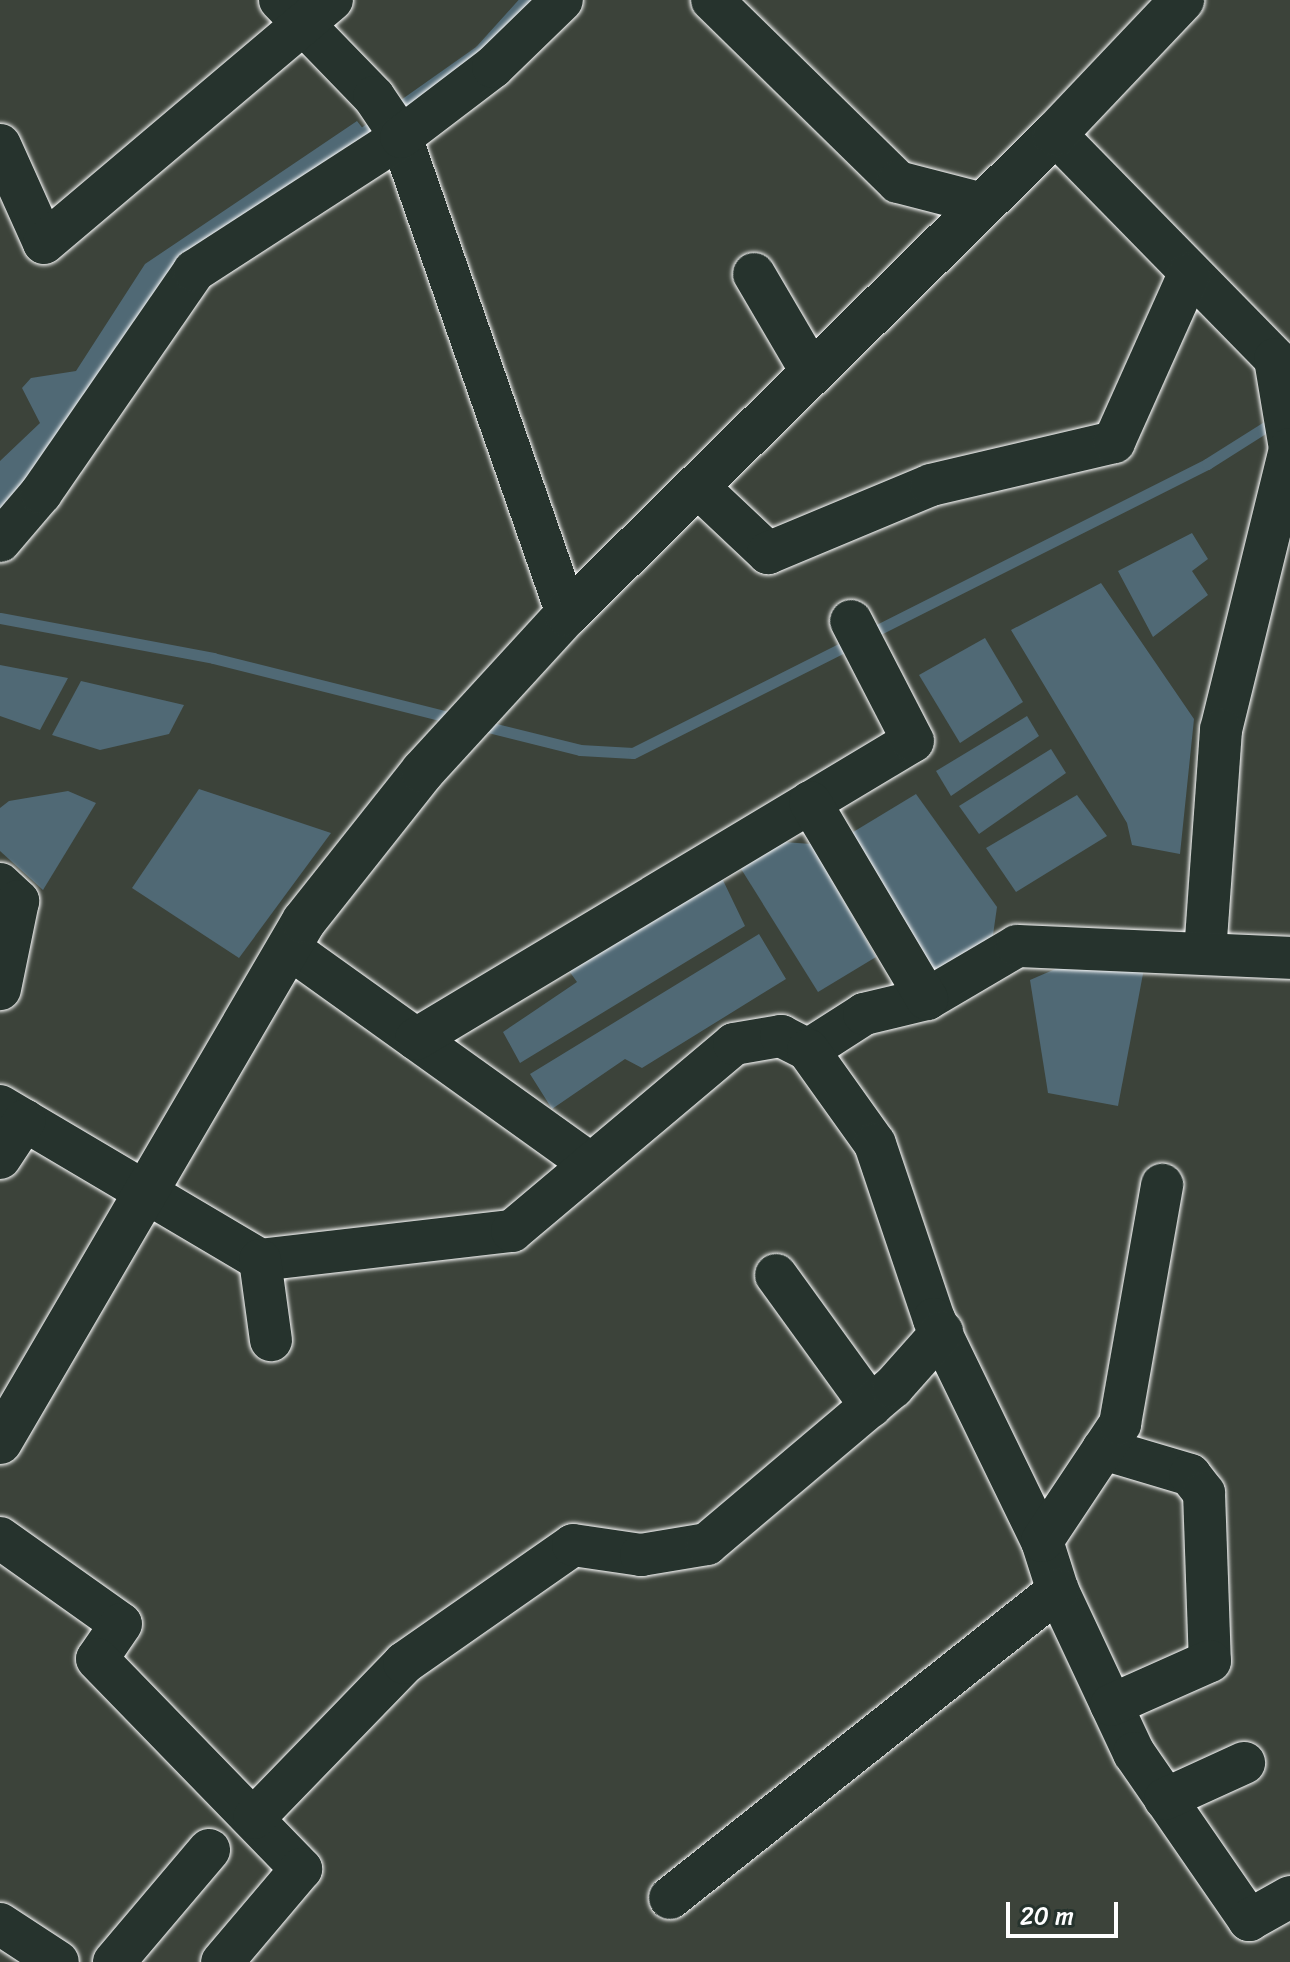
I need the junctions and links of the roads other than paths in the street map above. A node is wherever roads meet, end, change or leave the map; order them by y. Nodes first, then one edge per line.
1 (562, 0) edge
2 (712, 0) edge
3 (1182, 0) edge
4 (306, 9) edge
5 (1055, 134) junction
6 (401, 137) junction
7 (0, 145) edge
8 (983, 204) junction
9 (754, 274) dead end
10 (1189, 274) junction
11 (812, 373) junction
12 (697, 486) junction
13 (0, 541) edge
14 (567, 614) junction
15 (851, 621) dead end
16 (810, 802) junction
17 (0, 884) edge
18 (289, 948) junction
19 (1205, 952) junction
20 (1290, 958) edge
21 (0, 989) edge
22 (927, 999) junction
23 (416, 1039) junction
24 (808, 1050) junction
25 (12, 1113) edge
26 (0, 1158) edge
27 (591, 1164) junction
28 (1162, 1185) dead end
29 (148, 1192) junction
30 (260, 1260) junction
31 (776, 1275) dead end
32 (942, 1332) junction
33 (271, 1340) dead end
34 (871, 1406) junction
35 (0, 1442) edge
36 (1103, 1449) junction
37 (0, 1538) edge
38 (1042, 1541) junction
39 (1058, 1591) junction
40 (1111, 1705) junction
41 (1244, 1763) dead end
42 (1165, 1799) junction
43 (254, 1818) junction
44 (209, 1850) dead end
45 (1290, 1897) edge
46 (670, 1898) dead end
47 (0, 1924) edge
48 (58, 1962) edge
49 (114, 1962) edge
50 (222, 1962) edge

1 - 6 street
2 - 8 street
3 - 5 street
4 - 6 street
4 - 7 street
5 - 8 street
5 - 10 street
6 - 13 street
6 - 14 street
8 - 11 street
9 - 11 street
10 - 12 street
10 - 19 street
11 - 12 street
12 - 14 street
14 - 18 street
15 - 16 street
16 - 22 street
16 - 23 street
17 - 21 street
18 - 23 street
18 - 29 street
19 - 20 street
19 - 22 street
22 - 24 street
23 - 27 street
24 - 27 street
24 - 32 street
25 - 26 street
25 - 29 street
27 - 30 street
28 - 36 street
29 - 30 street
29 - 35 street
30 - 33 street
31 - 34 street
32 - 34 street
32 - 38 street
34 - 43 street
36 - 38 street
36 - 40 street
37 - 43 street
38 - 39 street
39 - 40 street
39 - 46 street
40 - 42 street
41 - 42 street
42 - 45 street
43 - 50 street
44 - 49 street
47 - 48 street

